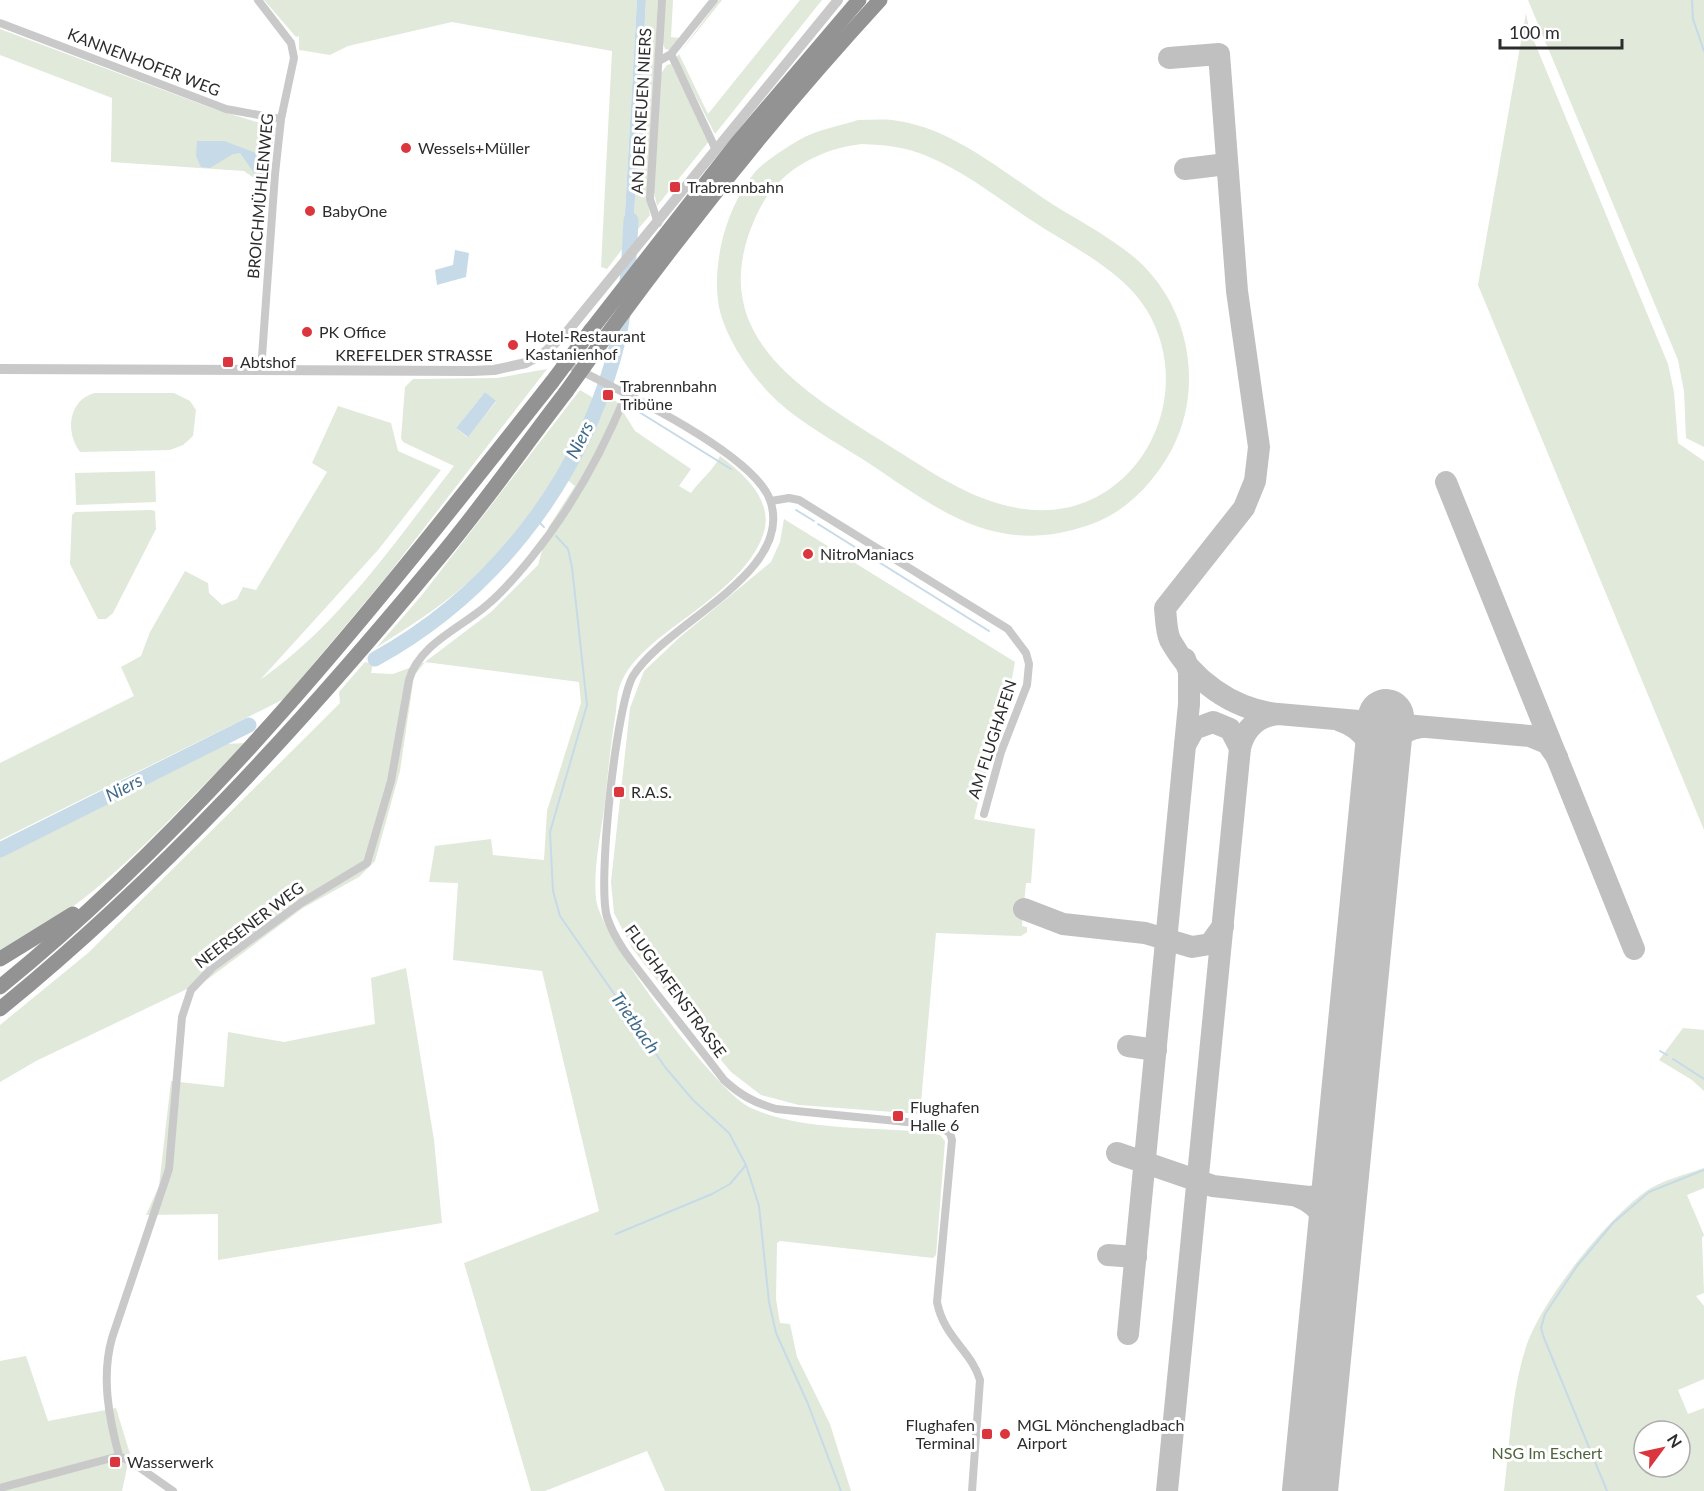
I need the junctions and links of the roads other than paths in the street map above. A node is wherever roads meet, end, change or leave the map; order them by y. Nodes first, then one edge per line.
1 (258, 0) edge
2 (662, 0) edge
3 (714, 0) edge
4 (838, 0) edge
5 (859, 0) edge
6 (880, 0) edge
7 (0, 23) edge
8 (671, 54) junction
9 (659, 61) junction
10 (281, 119) junction
11 (716, 150) junction
12 (658, 223) junction
13 (544, 353) junction
14 (0, 369) edge
15 (261, 371) junction
16 (627, 392) junction
17 (771, 501) junction
18 (984, 814) dead end
19 (118, 883) junction
20 (0, 959) edge
21 (0, 987) edge
22 (0, 1010) edge
23 (119, 1456) junction
24 (0, 1488) edge
25 (173, 1491) edge
26 (972, 1491) edge

1 - 10 street, BROICHMÜHLENWEG
2 - 9 street, AN DER NEUEN NIERS
3 - 8 street
4 - 11 street, KREFELDER STRASSE
5 - 19 highway, bridge
6 - 22 highway, bridge
7 - 10 street, KANNENHOFER WEG
8 - 9 street
8 - 11 street
9 - 12 street, AN DER NEUEN NIERS
10 - 15 street, BROICHMÜHLENWEG
11 - 12 street, KREFELDER STRASSE
12 - 13 street, KREFELDER STRASSE
13 - 15 street, KREFELDER STRASSE
13 - 16 street
14 - 15 street, KREFELDER STRASSE
16 - 17 street
16 - 23 street, NEERSENER WEG
17 - 18 street, AM FLUGHAFEN
17 - 26 street, FLUGHAFENSTRASSE
19 - 20 highway
19 - 21 highway
23 - 24 street
23 - 25 street

